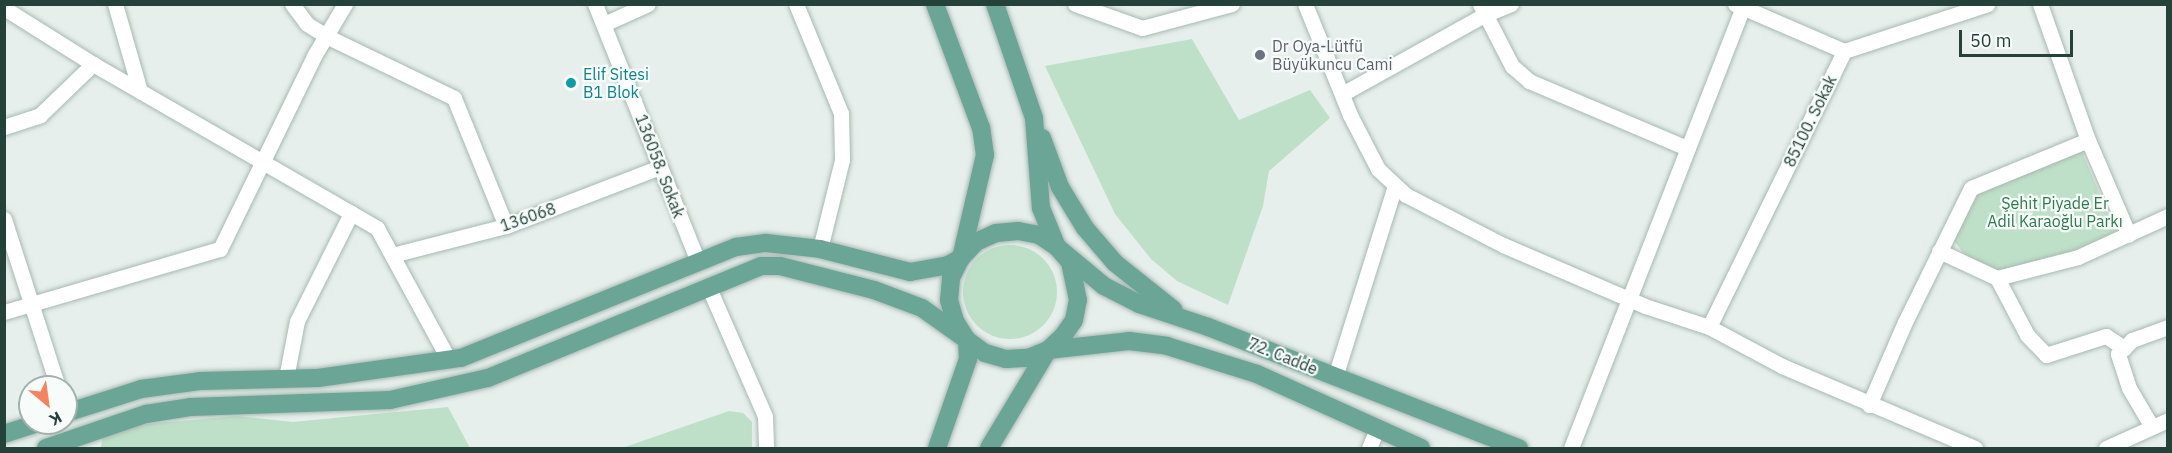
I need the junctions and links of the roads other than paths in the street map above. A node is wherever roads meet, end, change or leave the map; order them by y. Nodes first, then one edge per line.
1 (115, 4) edge
2 (292, 4) edge
3 (345, 4) edge
4 (595, 4) edge
5 (648, 4) edge
6 (796, 4) edge
7 (935, 4) edge
8 (995, 4) edge
9 (1074, 4) edge
10 (1232, 4) edge
11 (1305, 4) edge
12 (1511, 4) edge
13 (1988, 4) edge
14 (2040, 4) edge
15 (1740, 6) edge
16 (4, 8) edge
17 (1482, 10) edge
18 (604, 24) junction
19 (326, 36) junction
20 (1844, 51) junction
21 (93, 64) junction
22 (140, 91) junction
23 (1342, 94) junction
24 (1034, 118) junction
25 (4, 127) edge
26 (2088, 140) junction
27 (1687, 148) junction
28 (265, 164) junction
29 (660, 168) junction
30 (1395, 185) junction
31 (351, 213) junction
32 (2168, 216) edge
33 (4, 219) edge
34 (506, 225) junction
35 (2129, 235) junction
36 (1057, 247) junction
37 (820, 249) junction
38 (1939, 251) junction
39 (392, 255) junction
40 (961, 258) junction
41 (698, 261) junction
42 (1997, 278) junction
43 (709, 288) junction
44 (1626, 298) junction
45 (33, 302) junction
46 (4, 312) edge
47 (1188, 320) junction
48 (1709, 327) junction
49 (2168, 327) edge
50 (967, 340) junction
51 (2124, 348) junction
52 (1048, 350) junction
53 (449, 360) junction
54 (54, 375) edge
55 (1335, 377) junction
56 (286, 378) junction
57 (1869, 405) junction
58 (78, 409) edge
59 (2168, 420) edge
60 (2152, 427) junction
61 (1377, 429) junction
62 (46, 448) edge
63 (766, 448) edge
64 (937, 448) edge
65 (989, 448) edge
66 (1369, 448) edge
67 (1421, 448) edge
68 (1519, 448) edge
69 (1571, 448) edge
70 (1975, 448) edge
71 (2106, 448) edge

1 - 22 street
2 - 19 street
3 - 19 street
4 - 18 street, 136058. Sokak
5 - 18 street
6 - 37 street
7 - 40 main road
8 - 24 main road
9 - 10 street
11 - 23 street
12 - 17 street
13 - 20 street
14 - 26 street
15 - 20 street
15 - 27 street
16 - 21 street
17 - 23 street
17 - 27 street
18 - 29 street, 136058. Sokak
19 - 28 street
19 - 34 street
20 - 48 street, 85100. Sokak
21 - 22 street
21 - 25 street
22 - 28 street
23 - 30 street
24 - 36 main road
24 - 47 main road
26 - 35 street
26 - 38 street
27 - 44 street
28 - 31 street
28 - 45 street
29 - 34 street, 136068
29 - 41 street, 136058. Sokak
30 - 44 street
30 - 55 street
31 - 39 street
31 - 56 street
32 - 35 street
33 - 45 street
34 - 39 street, 136068
35 - 42 street
36 - 40 main road
36 - 47 main road, 72. Cadde
36 - 52 main road
37 - 40 main road
37 - 41 main road
38 - 42 street
38 - 57 street
39 - 53 street
40 - 50 main road
41 - 53 main road
42 - 51 street
43 - 50 main road
43 - 62 main road
43 - 63 street
44 - 48 street
44 - 69 street
45 - 46 street
45 - 54 street
47 - 55 main road, 72. Cadde
48 - 57 street
49 - 51 street
50 - 52 main road
50 - 64 main road
51 - 60 street
52 - 61 main road
52 - 65 main road
53 - 56 main road
55 - 68 main road, 72. Cadde
56 - 58 main road
57 - 70 street
59 - 60 street
60 - 71 street
61 - 66 street
61 - 67 main road

